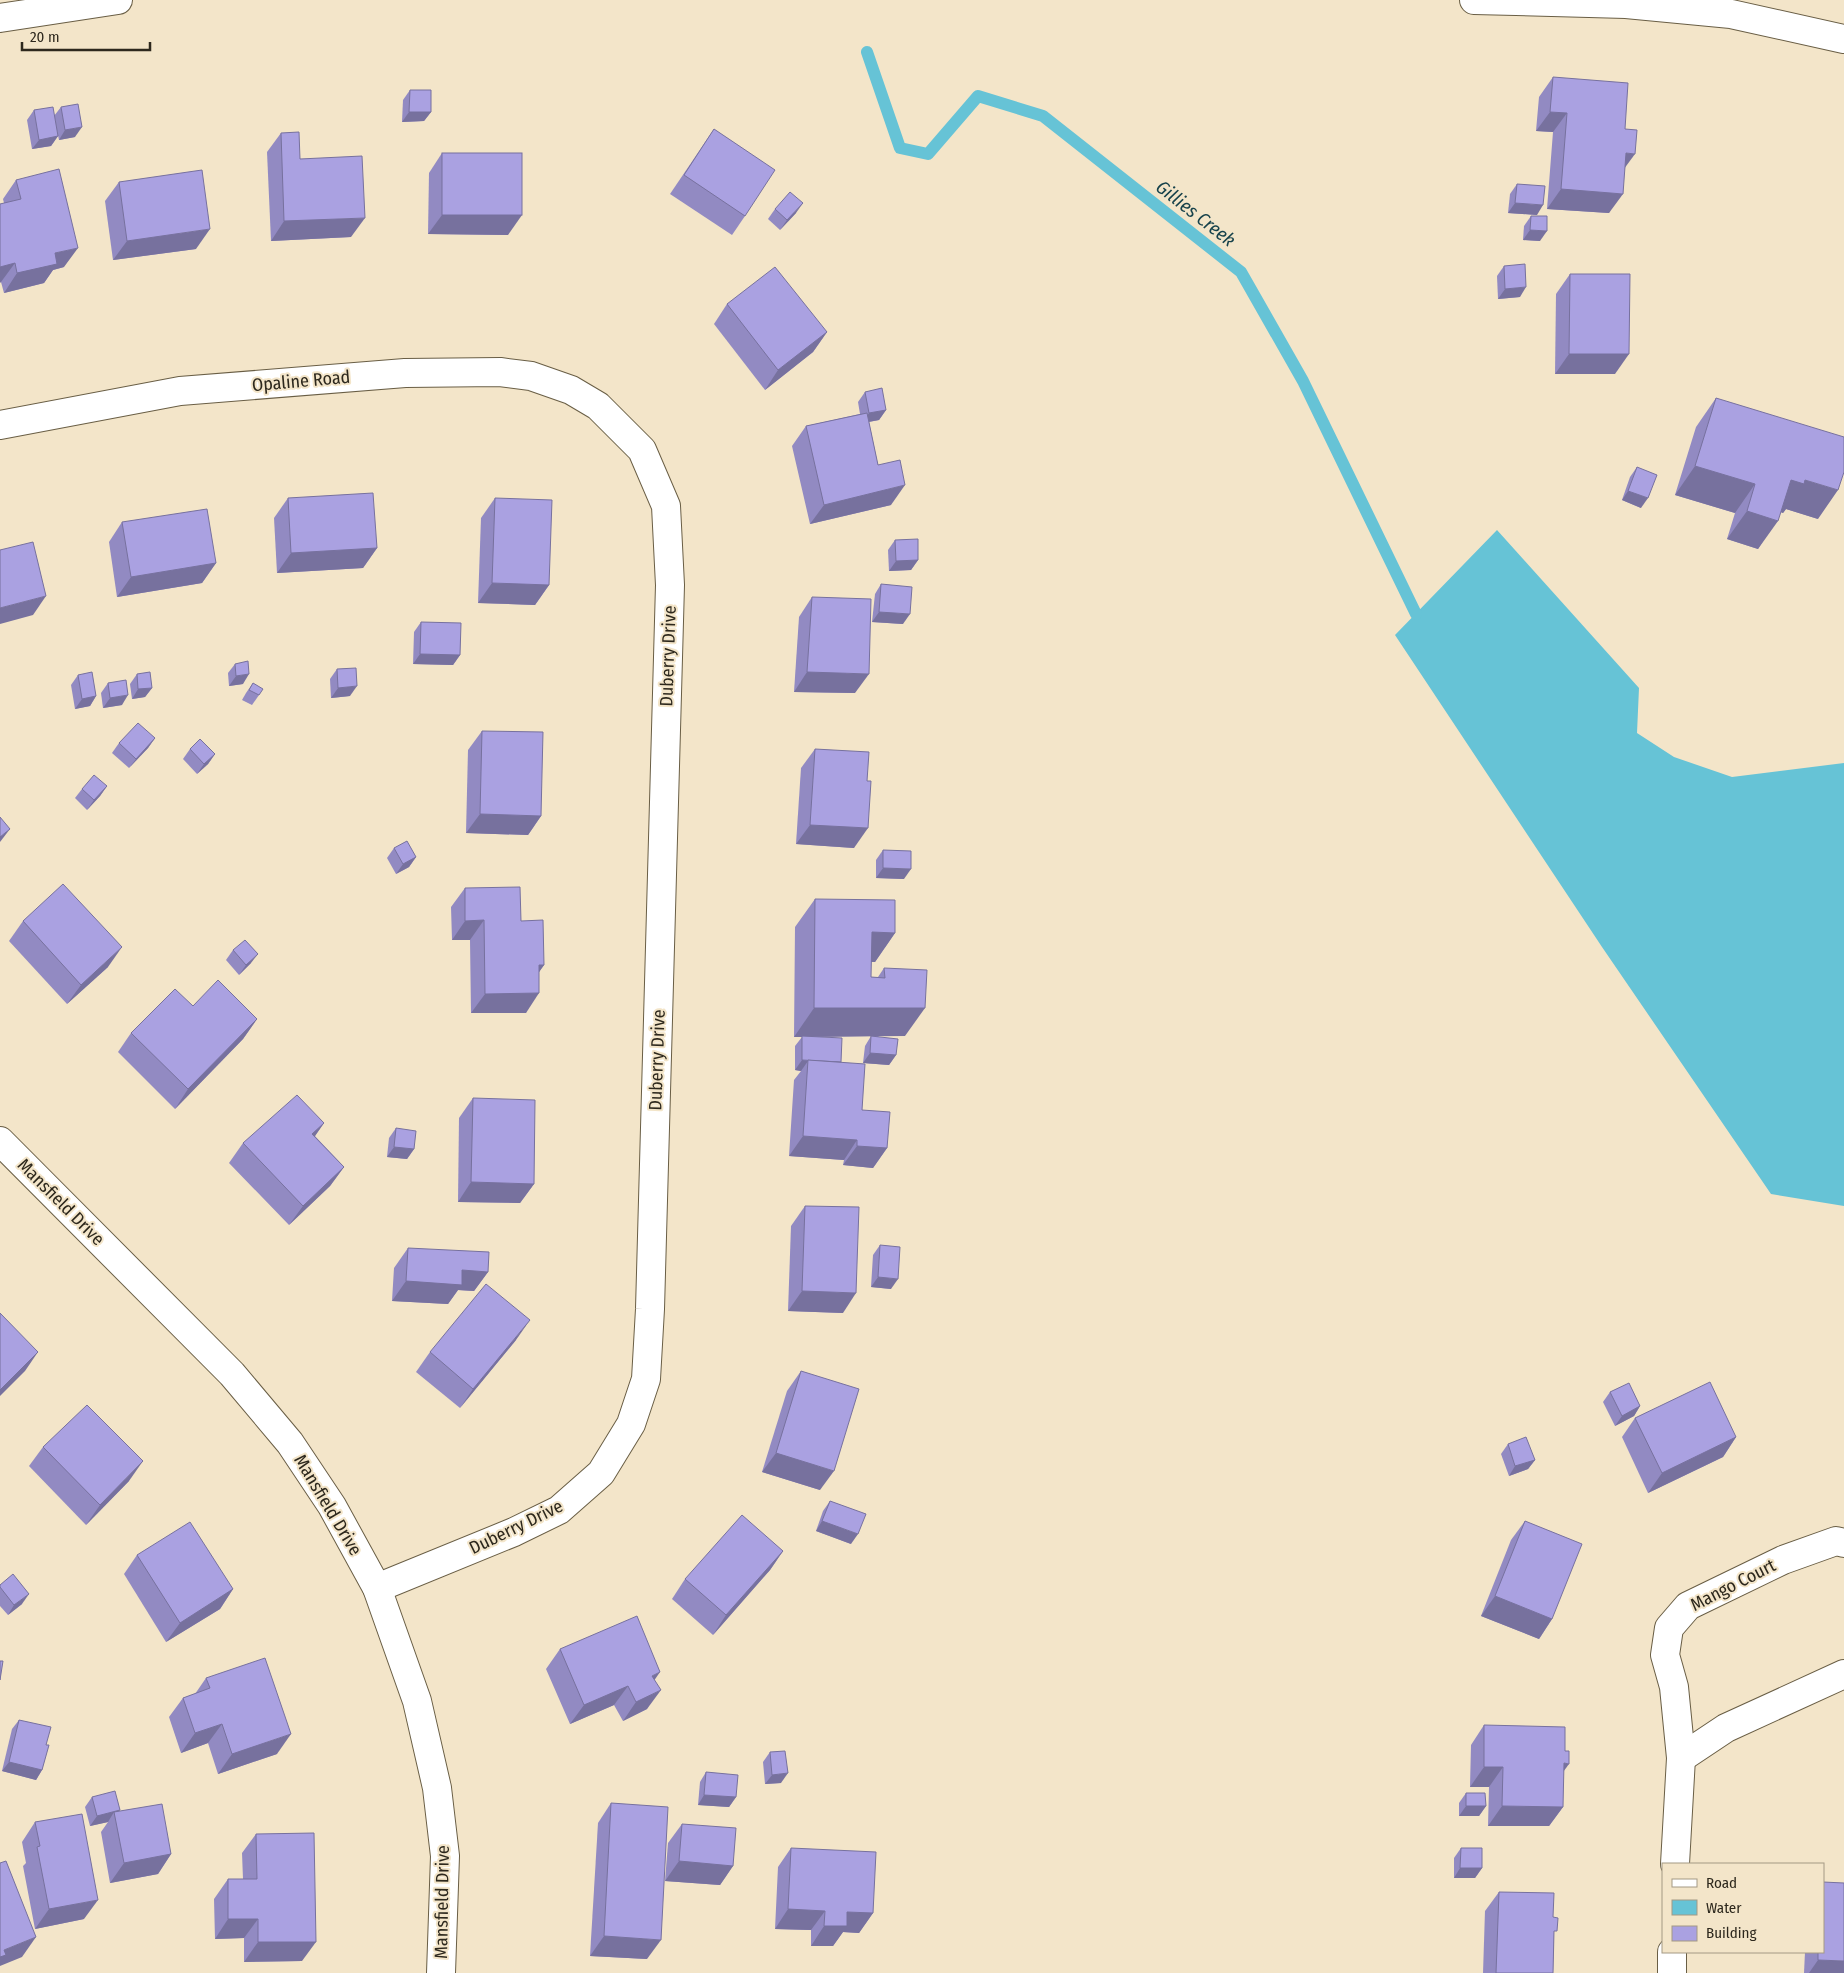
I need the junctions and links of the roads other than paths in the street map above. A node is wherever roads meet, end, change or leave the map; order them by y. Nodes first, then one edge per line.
1 (118, 0) edge
2 (1474, 0) edge
3 (0, 18) edge
4 (1844, 39) edge
5 (598, 406) joint
6 (0, 425) edge
7 (0, 1141) edge
8 (1844, 1543) edge
9 (377, 1588) junction
10 (1844, 1674) edge
11 (1681, 1758) junction
12 (1676, 1863) edge
13 (1672, 1953) edge
14 (441, 1973) edge
15 (1672, 1973) edge

1 - 3 street
2 - 4 street
5 - 6 street, Opaline Road
5 - 9 street, Duberry Drive
7 - 9 street, Mansfield Drive
8 - 11 street, Mango Court
9 - 14 street, Mansfield Drive
10 - 11 street
11 - 12 street, Mango Court
13 - 15 street

